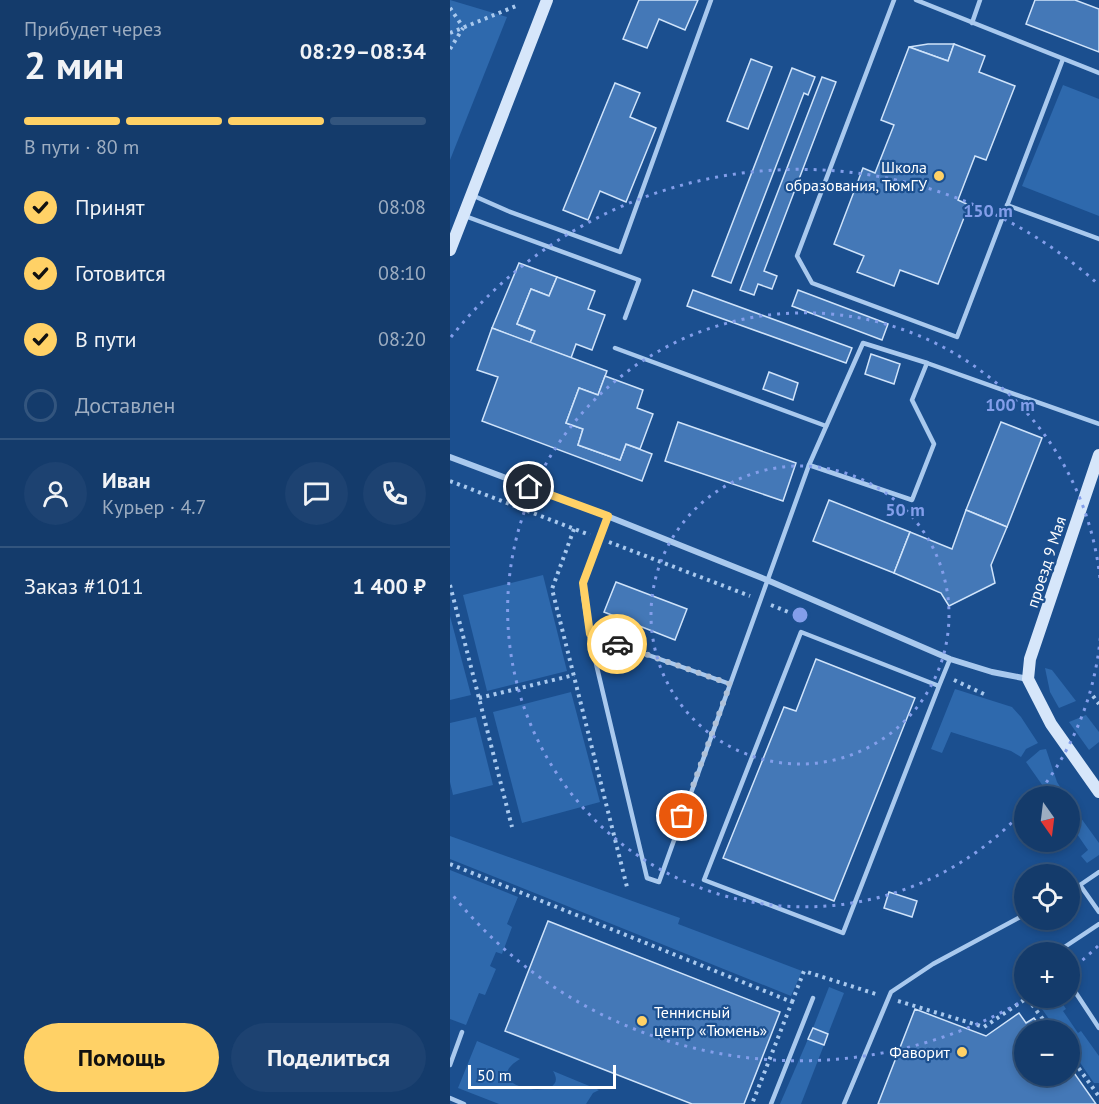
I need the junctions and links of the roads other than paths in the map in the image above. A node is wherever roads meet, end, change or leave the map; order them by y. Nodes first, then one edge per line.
1 (547, 0) edge
2 (711, 0) edge
3 (894, 0) edge
4 (916, 0) edge
5 (980, 0) edge
6 (972, 23) junction
7 (1063, 59) junction
8 (1099, 73) edge
9 (471, 195) junction
10 (1007, 205) junction
11 (464, 215) junction
12 (1099, 239) edge
13 (450, 250) edge
14 (625, 318) dead end
15 (615, 348) dead end
16 (927, 363) junction
17 (1099, 424) edge
18 (826, 426) junction
19 (1099, 455) edge
20 (450, 457) edge
21 (809, 465) junction
22 (608, 516) junction
23 (767, 580) junction
24 (590, 634) junction
25 (950, 659) junction
26 (1028, 679) junction
27 (730, 684) junction
28 (939, 686) junction
29 (1099, 792) edge
30 (1099, 872) edge
31 (1080, 885) joint
32 (1099, 912) edge
33 (1014, 920) edge
34 (1099, 924) edge
35 (1072, 942) edge
36 (813, 998) dead end
37 (1080, 999) edge
38 (1099, 1028) edge
39 (462, 1032) dead end
40 (450, 1065) edge
41 (450, 1098) edge
42 (464, 1104) edge
43 (771, 1104) edge
44 (844, 1104) edge

1 - 9 street
2 - 9 lane
3 - 10 lane
4 - 6 lane
5 - 6 lane
6 - 7 lane
7 - 8 lane
7 - 10 lane
9 - 11 street
10 - 12 lane
11 - 13 street
11 - 14 lane
15 - 18 lane
16 - 17 lane
16 - 18 lane
16 - 21 lane
18 - 21 lane
19 - 26 street, проезд 9 Мая
20 - 22 street
21 - 23 lane
22 - 23 street
22 - 24 lane
23 - 25 street
23 - 27 lane
24 - 27 lane
24 - 27 lane
25 - 26 street
25 - 28 lane
26 - 29 street
28 - 28 lane
30 - 31 lane
31 - 32 lane
33 - 44 lane
34 - 35 lane
36 - 43 lane
37 - 38 lane
39 - 40 lane
41 - 42 lane

